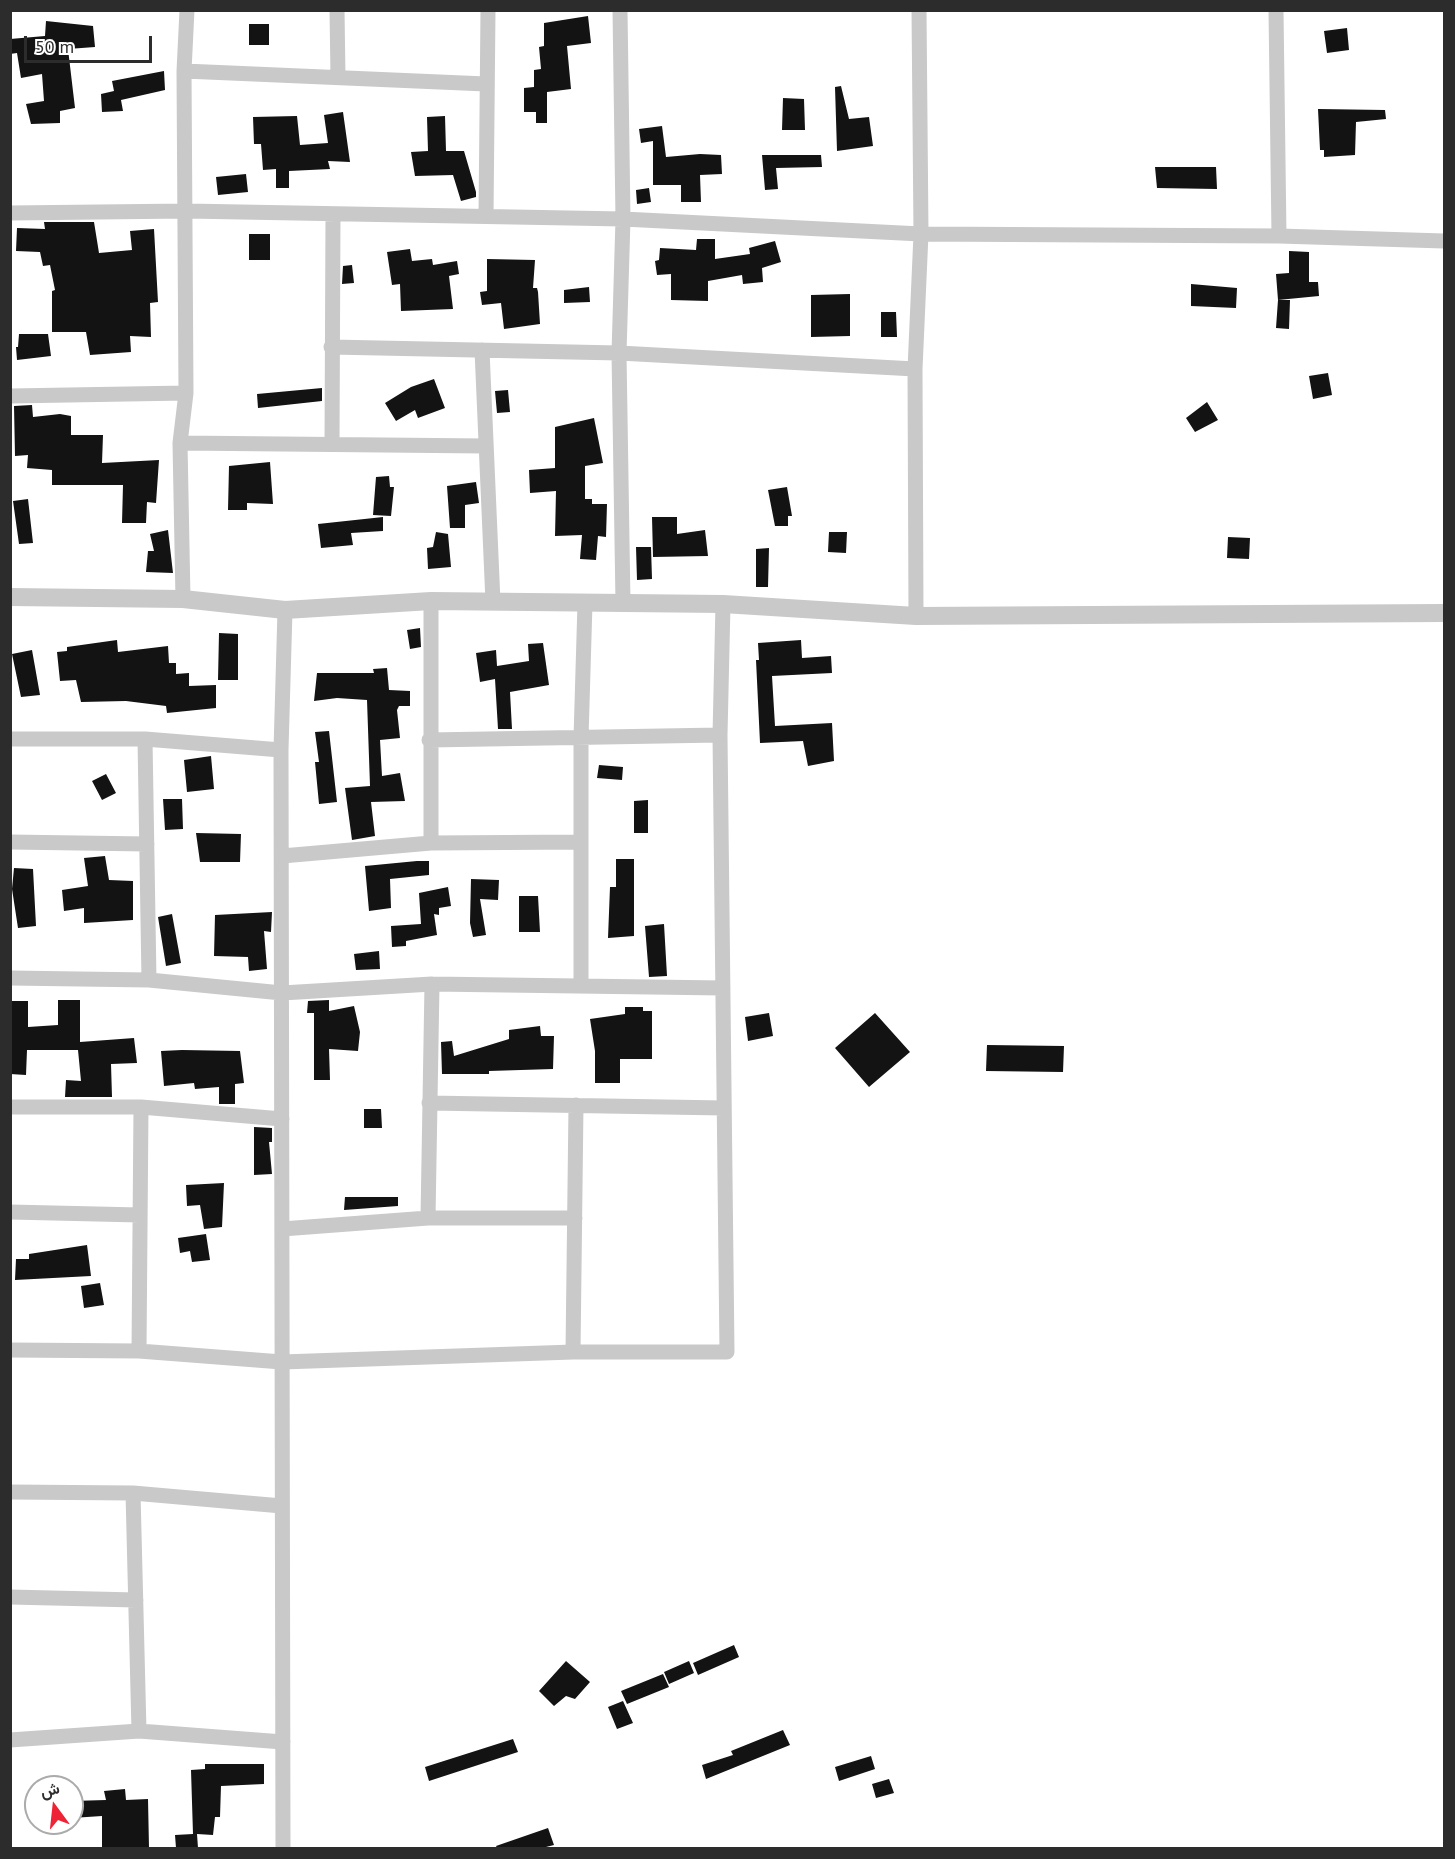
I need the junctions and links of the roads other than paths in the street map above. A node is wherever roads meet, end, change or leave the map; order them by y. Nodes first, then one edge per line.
1 (187, 10) edge
2 (337, 10) edge
3 (488, 10) edge
4 (620, 10) edge
5 (919, 10) edge
6 (1276, 10) edge
7 (184, 71) junction
8 (338, 77) junction
9 (486, 84) junction
10 (187, 211) junction
11 (10, 213) edge
12 (333, 214) junction
13 (486, 216) junction
14 (623, 219) junction
15 (921, 234) junction
16 (1279, 236) junction
17 (1444, 241) edge
18 (331, 347) junction
19 (482, 350) junction
20 (619, 353) junction
21 (915, 369) junction
22 (186, 393) junction
23 (10, 396) edge
24 (180, 443) junction
25 (332, 444) junction
26 (485, 446) junction
27 (10, 597) edge
28 (183, 599) junction
29 (431, 601) junction
30 (493, 602) junction
31 (585, 603) junction
32 (623, 603) junction
33 (723, 604) junction
34 (285, 610) junction
35 (1444, 613) edge
36 (916, 616) junction
37 (720, 735) junction
38 (581, 738) junction
39 (10, 739) edge
40 (145, 739) junction
41 (429, 740) junction
42 (281, 750) junction
43 (10, 842) edge
44 (580, 842) junction
45 (431, 843) junction
46 (147, 844) junction
47 (282, 856) junction
48 (10, 978) edge
49 (149, 980) junction
50 (432, 984) junction
51 (581, 986) junction
52 (723, 988) junction
53 (282, 993) junction
54 (429, 1103) junction
55 (576, 1106) junction
56 (10, 1107) edge
57 (141, 1107) junction
58 (724, 1108) junction
59 (282, 1119) junction
60 (10, 1212) edge
61 (140, 1215) junction
62 (428, 1218) junction
63 (574, 1218) junction
64 (282, 1229) junction
65 (10, 1350) edge
66 (139, 1351) junction
67 (573, 1352) junction
68 (282, 1362) junction
69 (10, 1492) edge
70 (133, 1493) junction
71 (282, 1506) junction
72 (10, 1597) edge
73 (136, 1600) junction
74 (139, 1731) junction
75 (10, 1740) edge
76 (283, 1742) junction
77 (283, 1848) edge

1 - 7 street
2 - 8 street
3 - 9 street
4 - 14 street
5 - 15 street
6 - 16 street
7 - 8 street
7 - 10 street
8 - 9 street
9 - 13 street
10 - 11 street
10 - 12 street
10 - 22 street
12 - 13 street
12 - 18 street
13 - 14 street
14 - 15 street
14 - 20 street
15 - 16 street
15 - 21 street
16 - 17 street
18 - 19 street
18 - 25 street
19 - 20 street
19 - 26 street
20 - 21 street
20 - 32 street
21 - 36 street
22 - 23 street
22 - 24 street
24 - 25 street
24 - 28 street
25 - 26 street
26 - 30 street
27 - 28 street
28 - 34 street
29 - 30 street
29 - 34 street
29 - 41 street
30 - 31 street
31 - 32 street
31 - 38 street
32 - 33 street
33 - 36 street
33 - 37 street
34 - 42 street
35 - 36 street
37 - 38 street
37 - 52 street
38 - 41 street
38 - 44 street
39 - 40 street
40 - 42 street
40 - 46 street
41 - 45 street
42 - 47 street
43 - 46 street
44 - 45 street
44 - 51 street
45 - 47 street
46 - 49 street
47 - 53 street
48 - 49 street
49 - 53 street
50 - 51 street
50 - 53 street
50 - 54 street
51 - 52 street
52 - 58 street
53 - 59 street
54 - 55 street
54 - 62 street
55 - 58 street
55 - 63 street
56 - 57 street
57 - 59 street
57 - 61 street
58 - 67 street
59 - 64 street
60 - 61 street
61 - 66 street
62 - 63 street
62 - 64 street
63 - 67 street
64 - 68 street
65 - 66 street
66 - 68 street
67 - 68 street
68 - 71 street
69 - 70 street
70 - 71 street
70 - 73 street
71 - 76 street
72 - 73 street
73 - 74 street
74 - 75 street
74 - 76 street
76 - 77 street

